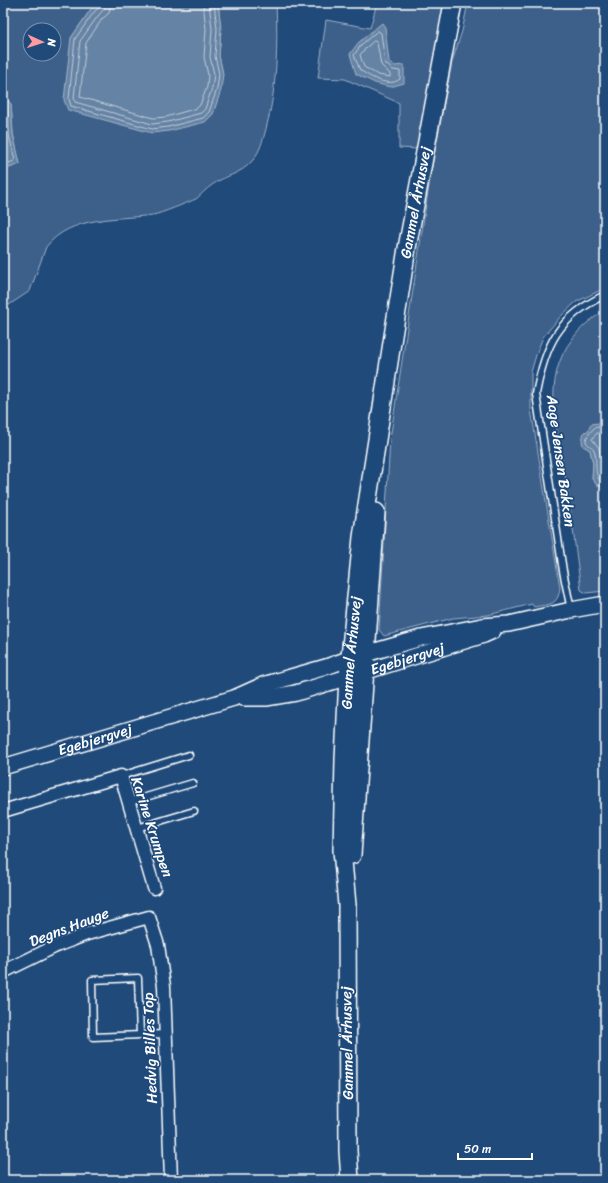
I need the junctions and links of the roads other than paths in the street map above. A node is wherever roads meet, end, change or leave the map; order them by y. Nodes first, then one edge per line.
1 (453, 3) edge
2 (605, 295) edge
3 (605, 604) edge
4 (571, 610) junction
5 (509, 624) junction
6 (358, 656) junction
7 (356, 674) junction
8 (234, 698) junction
9 (189, 755) dead end
10 (3, 767) edge
11 (121, 776) junction
12 (193, 783) dead end
13 (129, 802) junction
14 (3, 811) edge
15 (194, 811) dead end
16 (137, 828) junction
17 (154, 888) dead end
18 (149, 917) joint
19 (3, 972) edge
20 (165, 1034) junction
21 (140, 1035) junction
22 (171, 1180) edge
23 (350, 1180) edge

1 - 6 main road, Gammel Århusvej
2 - 4 lane, Aage Jensen Bakken
3 - 4 street, Egebjergvej
4 - 5 street, Egebjergvej
5 - 6 street, Egebjergvej
5 - 7 street, Egebjergvej
6 - 7 main road, Gammel Århusvej
6 - 8 street, Egebjergvej
7 - 8 street, Egebjergvej
7 - 23 main road, Gammel Århusvej
8 - 10 street, Egebjergvej
9 - 11 lane
11 - 13 street, Karine Krumpen
11 - 14 street, Karine Krumpen
12 - 13 lane
13 - 16 street, Karine Krumpen
15 - 16 lane
16 - 17 street, Karine Krumpen
18 - 19 street, Degns Hauge
18 - 20 street, Hedvig Billes Top
20 - 21 lane
20 - 22 street, Hedvig Billes Top
21 - 21 lane

